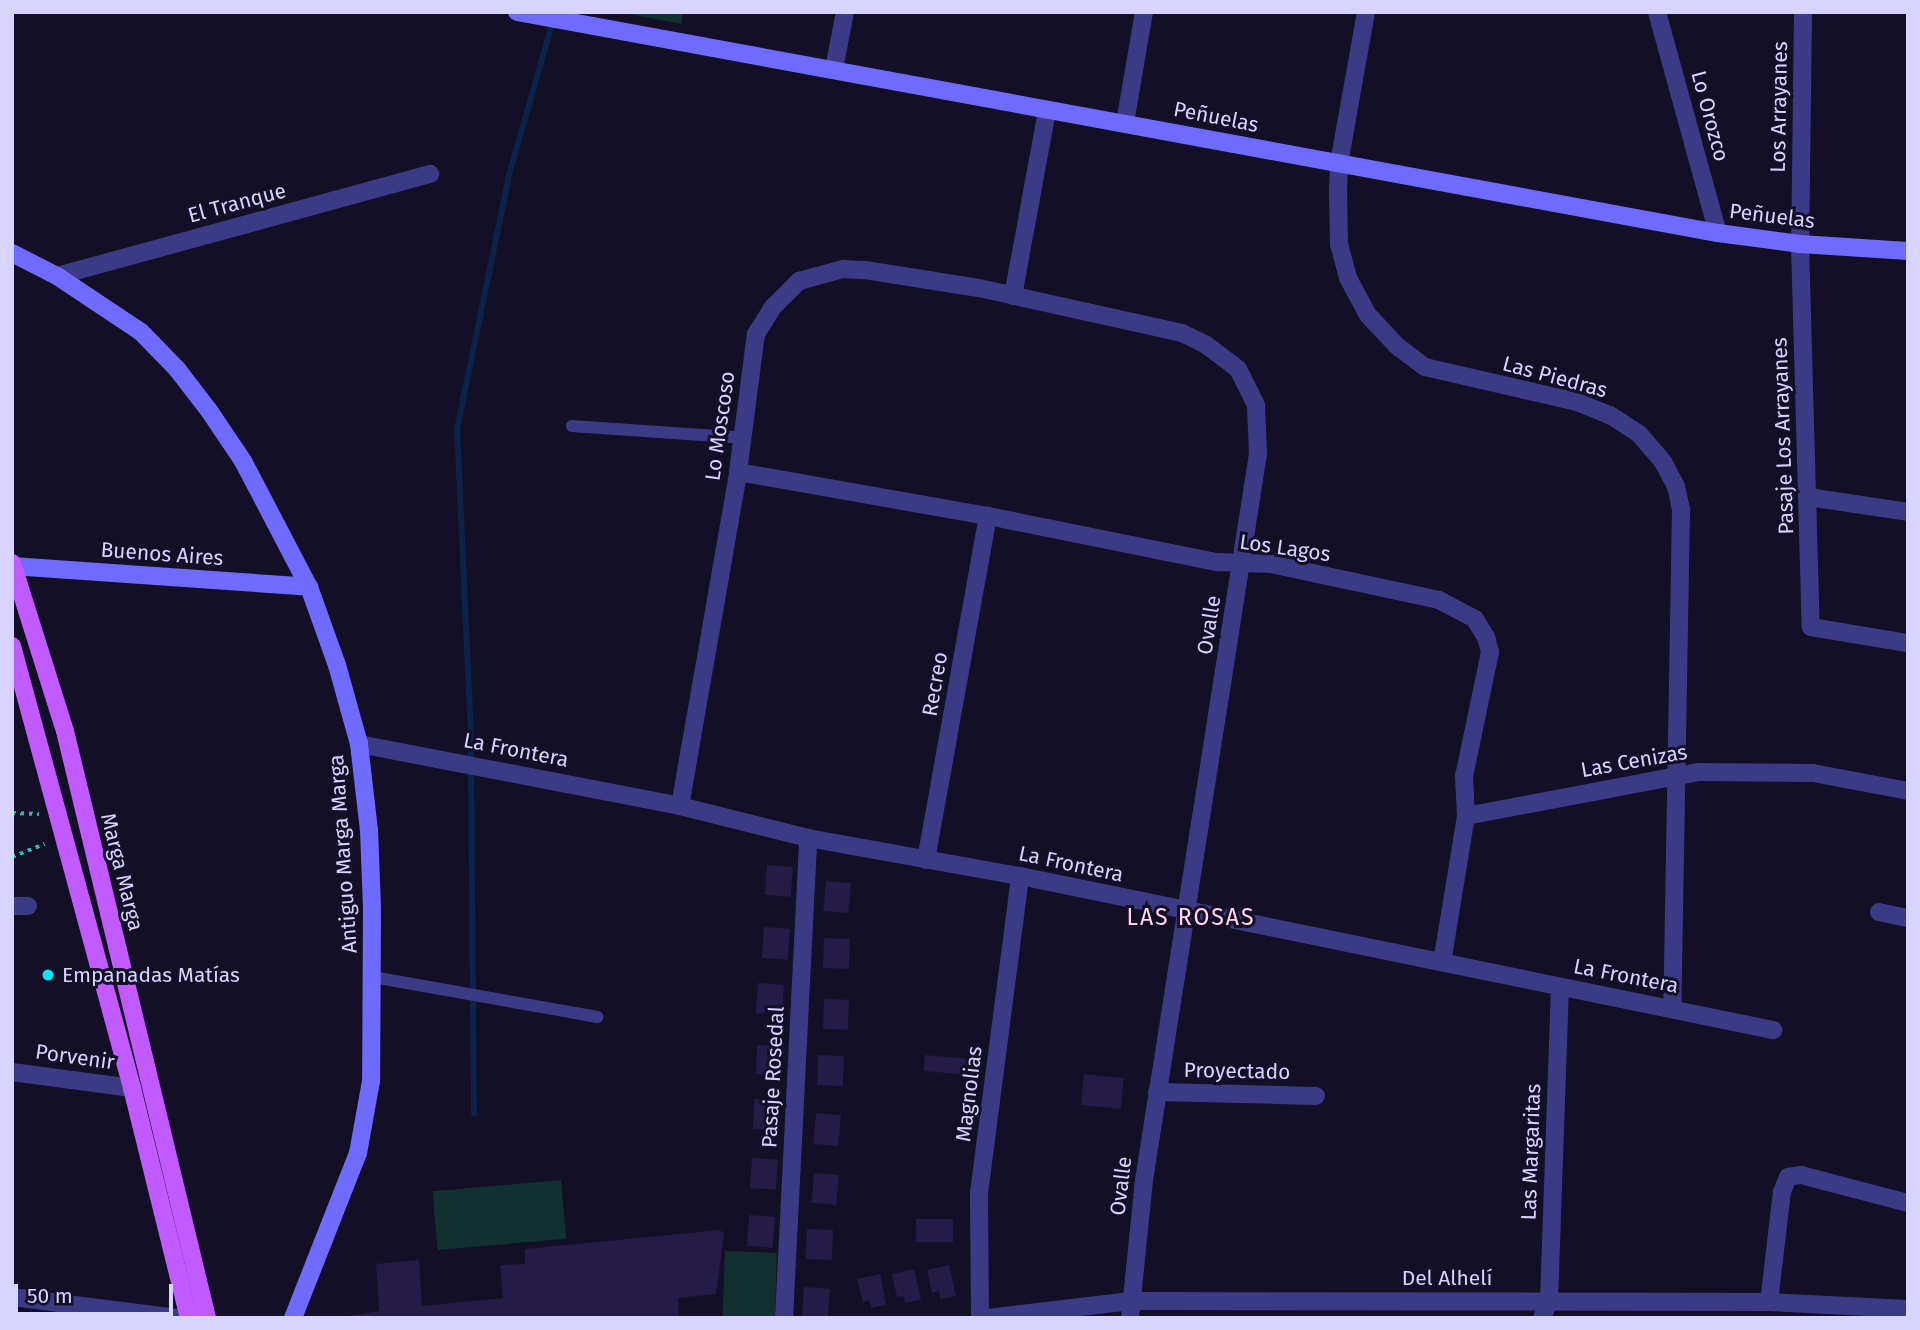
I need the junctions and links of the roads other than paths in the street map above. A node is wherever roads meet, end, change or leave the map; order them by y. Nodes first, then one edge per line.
1 (845, 12) edge
2 (1144, 12) edge
3 (1366, 12) edge
4 (1657, 12) edge
5 (1803, 12) edge
6 (525, 13) edge
7 (834, 69) junction
8 (1047, 110) junction
9 (1125, 123) junction
10 (1339, 164) junction
11 (429, 174) dead end
12 (1718, 233) junction
13 (1800, 244) junction
14 (1908, 251) edge
15 (12, 253) edge
16 (57, 276) junction
17 (1013, 296) junction
18 (572, 426) dead end
19 (742, 438) junction
20 (738, 472) junction
21 (1808, 497) junction
22 (1908, 512) edge
23 (988, 516) junction
24 (1242, 562) junction
25 (12, 565) edge
26 (309, 587) junction
27 (1908, 643) edge
28 (12, 646) edge
29 (359, 744) junction
30 (1677, 774) junction
31 (1908, 790) edge
32 (680, 806) junction
33 (1466, 816) junction
34 (808, 838) junction
35 (926, 860) junction
36 (1020, 876) junction
37 (1185, 911) junction
38 (1879, 912) dead end
39 (1908, 918) edge
40 (1442, 962) junction
41 (373, 977) junction
42 (1560, 987) junction
43 (1672, 1008) junction
44 (597, 1017) dead end
45 (1773, 1030) dead end
46 (12, 1072) edge
47 (132, 1088) junction
48 (1157, 1092) junction
49 (1316, 1096) dead end
50 (1908, 1203) edge
51 (12, 1297) edge
52 (1769, 1302) junction
53 (1130, 1309) edge
54 (1908, 1309) edge
55 (1545, 1310) edge
56 (179, 1318) edge
57 (189, 1318) edge
58 (206, 1318) edge
59 (293, 1318) edge
60 (784, 1318) edge
61 (980, 1318) edge
62 (988, 1318) edge

1 - 7 street
2 - 9 street
3 - 10 street, Las Piedras
4 - 12 street, Lo Orozco
5 - 13 street, Los Arrayanes
6 - 7 street, Peñuelas
7 - 8 street, Peñuelas
8 - 9 street, Peñuelas
8 - 17 street
9 - 10 street, Peñuelas
10 - 12 street, Peñuelas
10 - 30 street, Las Piedras
11 - 16 street, El Tranque
12 - 13 street, Peñuelas
13 - 14 street, Peñuelas
13 - 21 street, Pasaje Los Arrayanes
15 - 16 street, Antiguo Marga Marga
16 - 26 street, Antiguo Marga Marga
17 - 19 street, Lo Moscoso
17 - 24 street, Ovalle
18 - 19 lane
19 - 20 street, Lo Moscoso
20 - 23 street, Los Lagos
20 - 32 street, Lo Moscoso
21 - 22 street
21 - 27 street, Pasaje Los Arrayanes
23 - 24 street, Los Lagos
23 - 35 street, Recreo
24 - 33 street, Los Lagos
24 - 37 street, Ovalle
25 - 26 street, Buenos Aires
25 - 58 main road, Marga Marga
26 - 29 street, Antiguo Marga Marga
28 - 47 main road
29 - 32 street, La Frontera
29 - 41 street, Antiguo Marga Marga
30 - 31 street, Las Cenizas
30 - 33 street, Las Cenizas
30 - 43 street, Las Piedras
32 - 34 street, La Frontera
33 - 40 street, Los Lagos
34 - 35 street, La Frontera
34 - 60 street, Pasaje Rosedal
35 - 36 street, La Frontera
36 - 37 street, La Frontera
36 - 61 street, Magnolias
37 - 40 street, La Frontera
37 - 48 street, Ovalle
38 - 39 street
40 - 42 street, La Frontera
41 - 44 lane
41 - 59 street, Antiguo Marga Marga
42 - 43 street, La Frontera
42 - 55 street, Las Margaritas
43 - 45 street, La Frontera
46 - 47 street, Porvenir
47 - 57 main road
48 - 49 street, Proyectado
48 - 53 street, Ovalle
50 - 52 street
51 - 56 street
52 - 54 street, Del Alhelí
52 - 55 street, Del Alhelí
53 - 55 street, Del Alhelí
53 - 62 street, Del Alhelí

